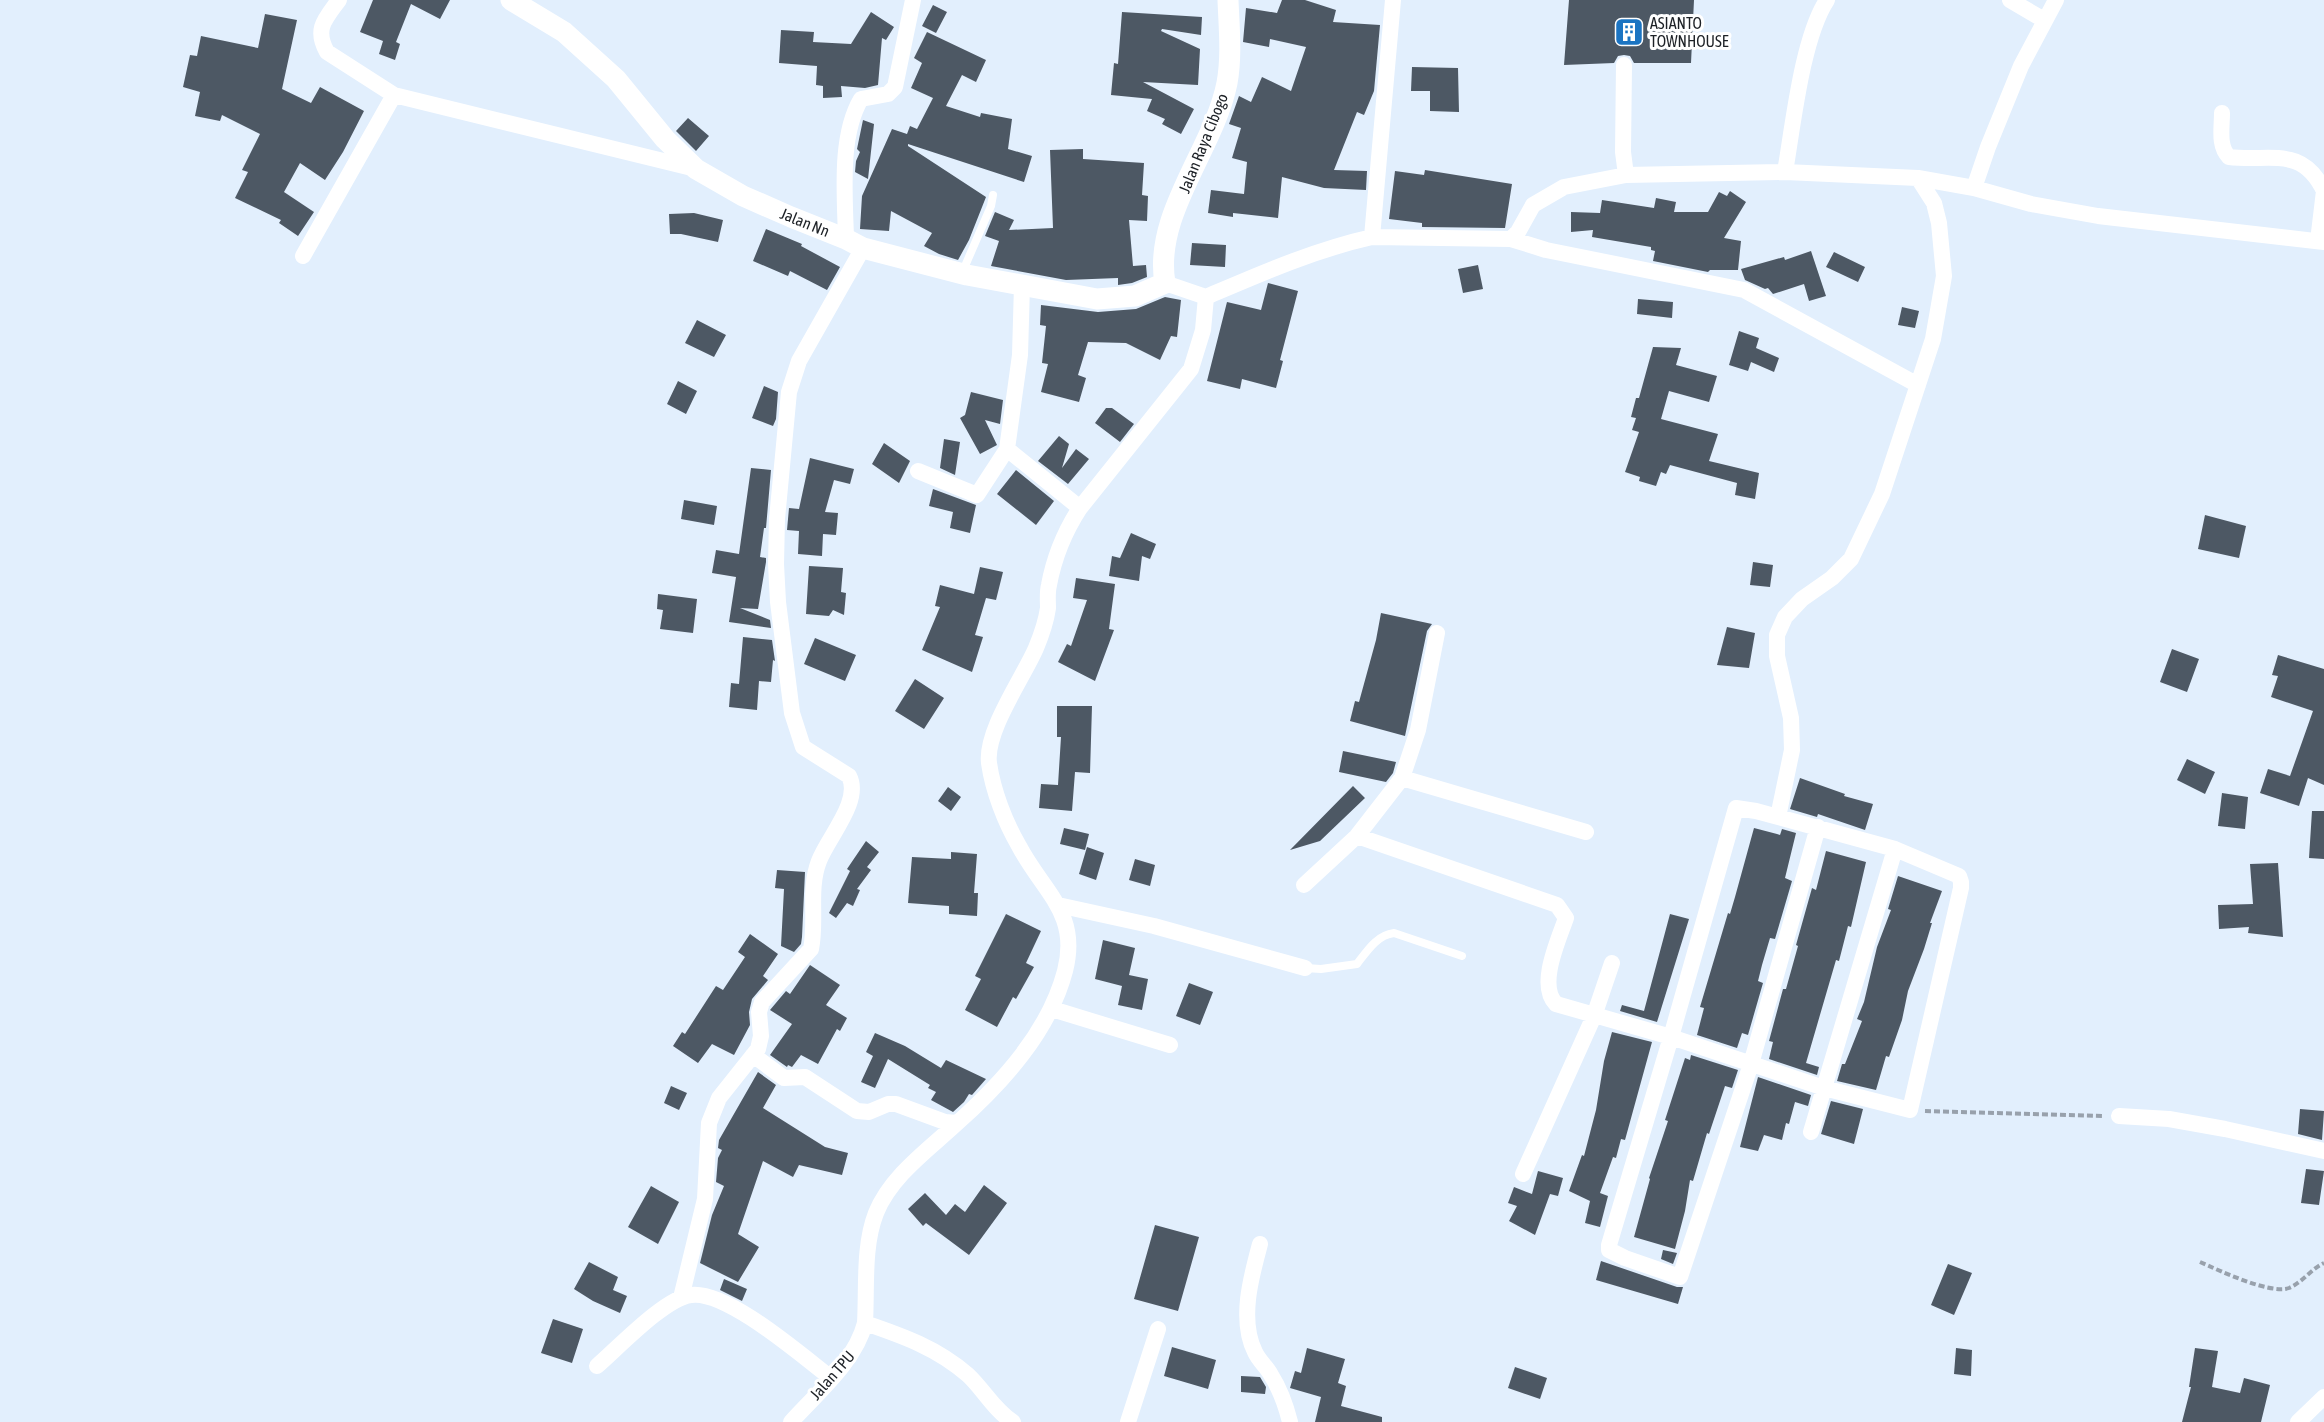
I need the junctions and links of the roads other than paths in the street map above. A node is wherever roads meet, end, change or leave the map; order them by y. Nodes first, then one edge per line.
1 (339, 0) edge
2 (511, 0) edge
3 (913, 0) edge
4 (1228, 0) edge
5 (1393, 0) edge
6 (1827, 0) edge
7 (2010, 0) edge
8 (2056, 0) edge
9 (2044, 20) junction
10 (1624, 65) dead end
11 (394, 95) junction
12 (2222, 113) dead end
13 (696, 170) junction
14 (1785, 172) junction
15 (1626, 175) junction
16 (1918, 178) junction
17 (1974, 188) junction
18 (2324, 191) edge
19 (993, 195) dead end
20 (1372, 237) junction
21 (1511, 239) junction
22 (2321, 242) edge
23 (854, 244) junction
24 (303, 256) dead end
25 (962, 274) junction
26 (1165, 283) junction
27 (1022, 285) junction
28 (1206, 297) junction
29 (1918, 385) junction
30 (1007, 449) junction
31 (918, 471) dead end
32 (1080, 508) junction
33 (1437, 633) dead end
34 (1402, 778) junction
35 (1778, 817) junction
36 (1818, 827) junction
37 (1586, 832) dead end
38 (1358, 836) junction
39 (1895, 849) junction
40 (1304, 885) dead end
41 (1058, 905) junction
42 (1462, 956) dead end
43 (1612, 963) dead end
44 (1305, 968) joint
45 (1052, 1009) junction
46 (1594, 1016) junction
47 (1671, 1037) junction
48 (1170, 1045) dead end
49 (753, 1055) junction
50 (1750, 1064) junction
51 (1824, 1088) junction
52 (2119, 1116) road end
53 (957, 1123) junction
54 (1811, 1132) dead end
55 (2324, 1151) edge
56 (1522, 1174) dead end
57 (1260, 1244) dead end
58 (681, 1298) junction
59 (865, 1323) junction
60 (1158, 1329) dead end
61 (597, 1366) dead end
62 (831, 1378) junction
63 (2324, 1397) edge
64 (791, 1422) edge
65 (1013, 1422) edge
66 (1128, 1422) edge
67 (1290, 1422) edge
68 (2298, 1422) edge

1 - 11 street
2 - 13 street, Jalan Nn
3 - 23 street
4 - 26 street, Jalan Raya Cibogo
5 - 20 street
6 - 14 street
7 - 9 street
8 - 9 street
9 - 17 street
10 - 15 street
11 - 13 street
11 - 24 street
12 - 18 street
13 - 23 street, Jalan Nn
14 - 15 street
14 - 16 street
15 - 21 street
16 - 17 street
16 - 29 street
17 - 22 street
18 - 22 street
19 - 25 lane
20 - 21 street
20 - 28 street
21 - 29 street
23 - 25 street, Jalan Nn
23 - 49 street
25 - 27 street, Jalan Nn
26 - 27 street, Jalan Nn
26 - 28 street
27 - 30 street
28 - 32 street, Jalan TPU
29 - 35 street
30 - 31 street
30 - 32 street
32 - 41 street, Jalan TPU
33 - 34 street
34 - 37 street
34 - 38 street
35 - 36 street
35 - 47 street
36 - 39 street
36 - 50 street
38 - 40 street
38 - 46 street
39 - 51 street
39 - 51 street
41 - 44 street
41 - 45 street, Jalan TPU
42 - 44 lane
43 - 46 street
45 - 48 street
45 - 53 street, Jalan TPU
46 - 47 street
46 - 56 street
47 - 50 street
47 - 50 street
49 - 53 street
49 - 58 street
50 - 51 street
51 - 54 street
52 - 55 street
53 - 59 street, Jalan TPU
57 - 67 street
58 - 61 street
58 - 62 street
59 - 62 street, Jalan TPU
59 - 65 street
60 - 66 street
62 - 64 street, Jalan TPU
63 - 68 street

